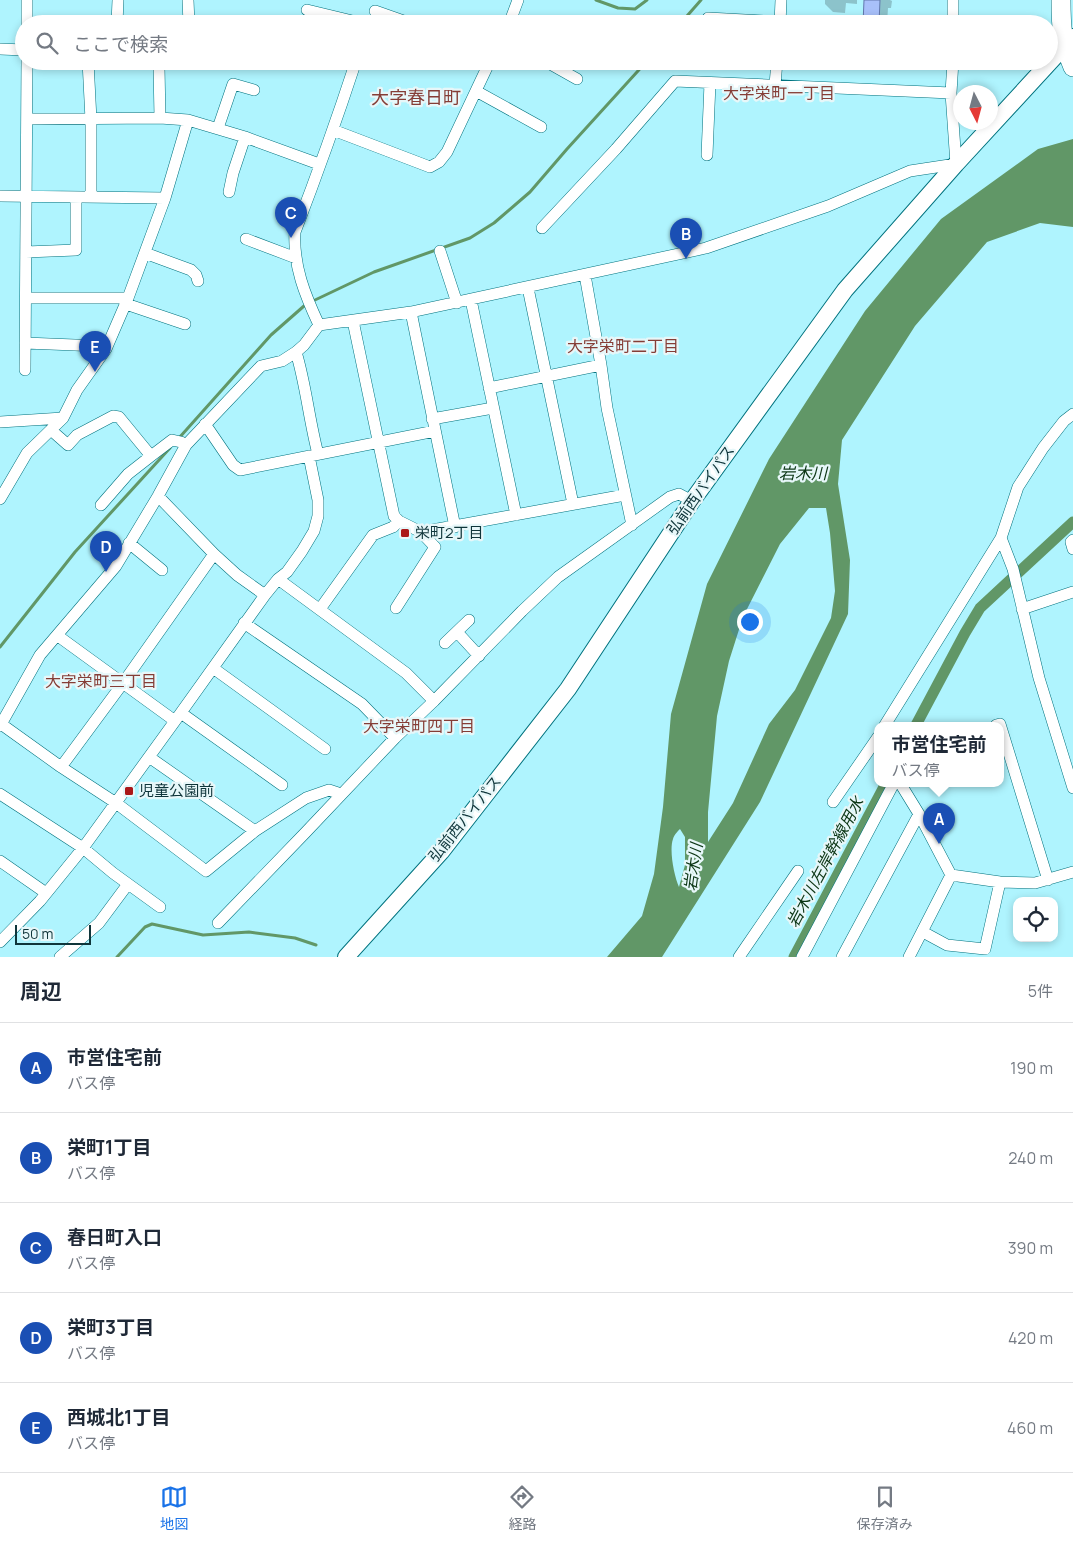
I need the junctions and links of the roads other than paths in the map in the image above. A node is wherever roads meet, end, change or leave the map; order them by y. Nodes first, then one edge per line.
1 (28, 0) edge
2 (118, 0) edge
3 (188, 0) edge
4 (380, 0) edge
5 (518, 0) edge
6 (781, 0) edge
7 (953, 0) edge
8 (1062, 0) edge
9 (307, 10) dead end
10 (375, 11) junction
11 (27, 15) edge
12 (117, 15) edge
13 (189, 15) edge
14 (327, 15) edge
15 (373, 15) edge
16 (386, 15) edge
17 (512, 15) edge
18 (780, 15) edge
19 (953, 15) edge
20 (1069, 42) edge
21 (0, 49) edge
22 (15, 50) edge
23 (1058, 54) edge
24 (1073, 66) edge
25 (27, 70) edge
26 (88, 70) edge
27 (159, 70) edge
28 (353, 70) edge
29 (486, 70) edge
30 (560, 70) edge
31 (776, 70) edge
32 (952, 70) edge
33 (1043, 70) edge
34 (576, 79) dead end
35 (710, 83) junction
36 (775, 85) junction
37 (254, 90) dead end
38 (476, 91) junction
39 (951, 94) junction
40 (160, 118) junction
41 (26, 119) junction
42 (91, 120) junction
43 (188, 120) junction
44 (541, 127) dead end
45 (218, 128) junction
46 (333, 130) junction
47 (245, 137) junction
48 (707, 155) dead end
49 (320, 164) junction
50 (956, 164) junction
51 (230, 192) dead end
52 (0, 196) edge
53 (26, 196) junction
54 (76, 197) junction
55 (91, 197) junction
56 (165, 198) junction
57 (542, 228) dead end
58 (246, 239) dead end
59 (440, 251) dead end
60 (26, 252) junction
61 (144, 253) junction
62 (296, 258) junction
63 (584, 275) junction
64 (198, 280) dead end
65 (528, 288) junction
66 (26, 298) junction
67 (471, 300) junction
68 (127, 301) junction
69 (457, 303) junction
70 (411, 312) junction
71 (354, 320) junction
72 (186, 324) dead end
73 (319, 325) junction
74 (25, 343) junction
75 (106, 349) junction
76 (296, 352) junction
77 (601, 365) junction
78 (25, 370) dead end
79 (546, 376) junction
80 (489, 388) junction
81 (493, 408) junction
82 (1073, 414) edge
83 (63, 418) junction
84 (432, 419) junction
85 (0, 422) edge
86 (205, 424) junction
87 (51, 430) junction
88 (435, 431) junction
89 (180, 442) junction
90 (378, 442) junction
91 (314, 455) junction
92 (151, 456) junction
93 (5, 483) edge
94 (625, 495) junction
95 (158, 496) junction
96 (0, 499) edge
97 (692, 501) junction
98 (573, 504) junction
99 (101, 505) dead end
100 (516, 515) junction
101 (399, 521) junction
102 (632, 526) junction
103 (455, 527) junction
104 (421, 532) junction
105 (1001, 538) junction
106 (1073, 540) edge
107 (129, 543) junction
108 (1073, 549) edge
109 (214, 554) junction
110 (162, 570) dead end
111 (278, 579) junction
112 (1073, 592) edge
113 (264, 594) junction
114 (396, 608) dead end
115 (320, 609) junction
116 (1022, 609) junction
117 (469, 620) dead end
118 (244, 623) junction
119 (457, 632) junction
120 (58, 636) junction
121 (445, 643) dead end
122 (479, 656) junction
123 (213, 668) junction
124 (123, 684) junction
125 (434, 701) junction
126 (178, 717) junction
127 (887, 722) edge
128 (0, 725) edge
129 (1004, 737) edge
130 (395, 738) junction
131 (874, 746) edge
132 (325, 750) dead end
133 (149, 756) junction
134 (61, 767) junction
135 (282, 785) dead end
136 (899, 787) edge
137 (903, 787) edge
138 (1073, 788) edge
139 (0, 794) edge
140 (341, 794) junction
141 (833, 802) dead end
142 (116, 803) junction
143 (919, 814) junction
144 (255, 831) junction
145 (83, 848) junction
146 (0, 861) edge
147 (798, 871) dead end
148 (1073, 872) edge
149 (950, 875) junction
150 (1048, 880) junction
151 (1000, 882) junction
152 (128, 884) junction
153 (46, 893) junction
154 (160, 907) dead end
155 (218, 923) dead end
156 (4, 930) edge
157 (923, 932) junction
158 (0, 942) edge
159 (962, 952) edge
160 (60, 957) edge
161 (346, 957) edge
162 (739, 957) edge
163 (802, 957) edge
164 (842, 957) edge
165 (909, 957) edge

1 - 11 street
2 - 12 street
3 - 13 street
4 - 10 street
5 - 17 street
6 - 18 street
7 - 19 street
8 - 20 main road
9 - 14 street
10 - 15 street
10 - 16 street
20 - 23 street, 弘前西バイパス
20 - 24 main road
21 - 22 street
25 - 41 street
26 - 42 street
27 - 40 street
28 - 46 street
29 - 38 street
30 - 34 street
31 - 36 street
32 - 39 street
33 - 50 street, 弘前西バイパス
35 - 36 street
35 - 48 street
35 - 57 street
36 - 39 street
37 - 45 street
38 - 44 street
38 - 46 street
39 - 50 street
40 - 42 street
40 - 43 street
41 - 42 street
41 - 53 street
42 - 55 street
43 - 45 street
43 - 56 street
45 - 47 street
46 - 49 street
47 - 49 street
47 - 51 street
49 - 62 street
50 - 63 street
50 - 97 street, 弘前西バイパス
52 - 53 street
53 - 54 street
53 - 60 street
54 - 55 street
54 - 60 street
55 - 56 street
56 - 61 street
58 - 62 street
59 - 69 street
60 - 66 street
61 - 64 street
61 - 68 street
62 - 73 street
63 - 65 street
63 - 77 street
65 - 67 street
65 - 79 street
66 - 68 street
66 - 74 street
67 - 69 street
67 - 80 street
68 - 72 street
68 - 75 street
69 - 70 street
70 - 71 street
70 - 84 street
71 - 73 street
71 - 90 street
73 - 76 street
74 - 75 street
74 - 78 street
75 - 83 street
76 - 86 street
76 - 91 street
77 - 79 street
77 - 94 street
79 - 80 street
79 - 98 street
80 - 81 street
81 - 84 street
81 - 100 street
82 - 105 street
83 - 85 street
83 - 87 street
84 - 88 street
86 - 89 street
86 - 91 street
87 - 92 street
87 - 93 street
88 - 90 street
88 - 103 street
89 - 92 street
89 - 95 street
90 - 91 street
90 - 101 street
91 - 111 street
92 - 99 street
93 - 96 street
94 - 98 street
94 - 102 street
95 - 107 street
95 - 109 street
97 - 102 street
97 - 161 street, 弘前西バイパス
98 - 100 street
100 - 103 street
101 - 104 street
101 - 115 street
102 - 122 street
103 - 104 street
104 - 114 street
105 - 116 street
105 - 127 street
106 - 108 street
107 - 110 street
107 - 120 street
109 - 113 street
109 - 124 street
111 - 113 street
111 - 115 street
112 - 116 street
113 - 118 street
115 - 125 street
116 - 138 street
117 - 119 street
118 - 123 street
118 - 130 street
119 - 121 street
119 - 122 street
120 - 124 street
120 - 128 street
122 - 125 street
123 - 126 street
123 - 132 street
124 - 126 street
124 - 134 street
125 - 130 street
126 - 133 street
126 - 135 street
128 - 134 street
129 - 150 street
130 - 140 street
131 - 141 street
133 - 142 street
133 - 144 street
134 - 142 street
136 - 163 street
137 - 143 street
139 - 145 street
140 - 144 street
140 - 155 street
142 - 144 street
142 - 145 street
143 - 149 street
143 - 164 street
145 - 152 street
145 - 153 street
146 - 153 street
147 - 162 street
148 - 150 street
149 - 151 street
149 - 157 street
150 - 151 street
151 - 159 street
152 - 154 street
152 - 160 street
153 - 156 street
156 - 158 street
157 - 159 street
157 - 165 street

